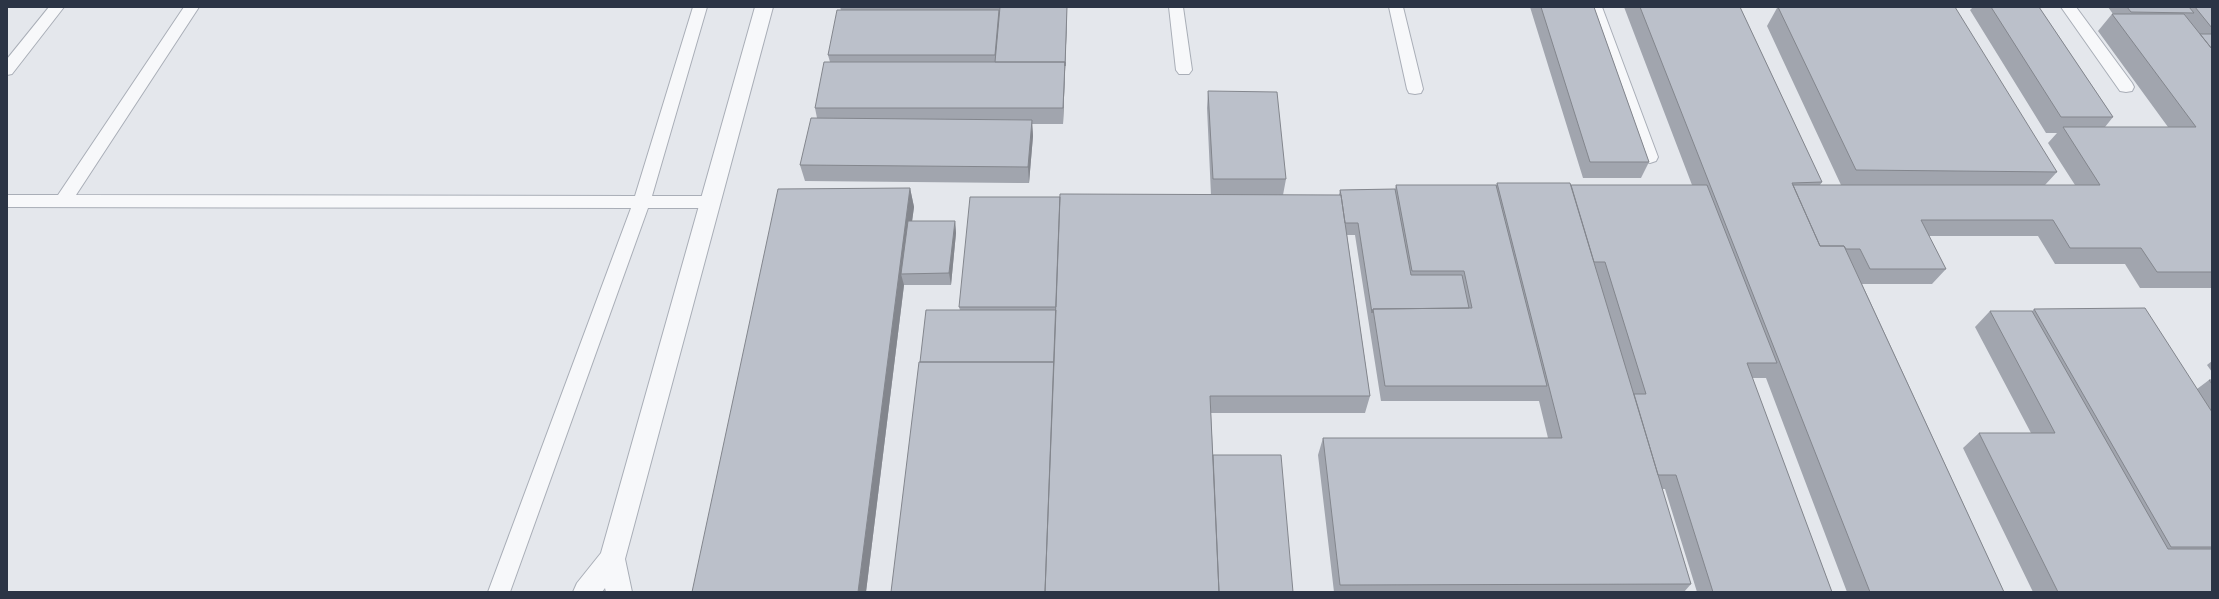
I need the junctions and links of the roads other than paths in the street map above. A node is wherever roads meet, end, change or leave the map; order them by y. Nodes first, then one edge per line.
1 (57, 7) edge
2 (192, 7) edge
3 (700, 7) edge
4 (764, 7) edge
5 (1176, 7) edge
6 (1396, 7) edge
7 (1595, 7) edge
8 (2068, 7) edge
9 (7, 70) edge
10 (1184, 70) dead end
11 (2126, 87) dead end
12 (1415, 89) dead end
13 (1650, 157) dead end
14 (7, 201) edge
15 (63, 201) junction
16 (642, 201) junction
17 (709, 202) junction
18 (612, 559) junction
19 (499, 592) edge
20 (586, 592) edge
21 (619, 592) edge

1 - 9 lane
2 - 15 lane
3 - 16 lane
4 - 17 street
5 - 10 lane
6 - 12 lane
7 - 13 lane
8 - 11 lane
14 - 15 lane
15 - 16 lane
16 - 17 lane
16 - 19 lane
17 - 18 street
18 - 20 street
18 - 21 street

